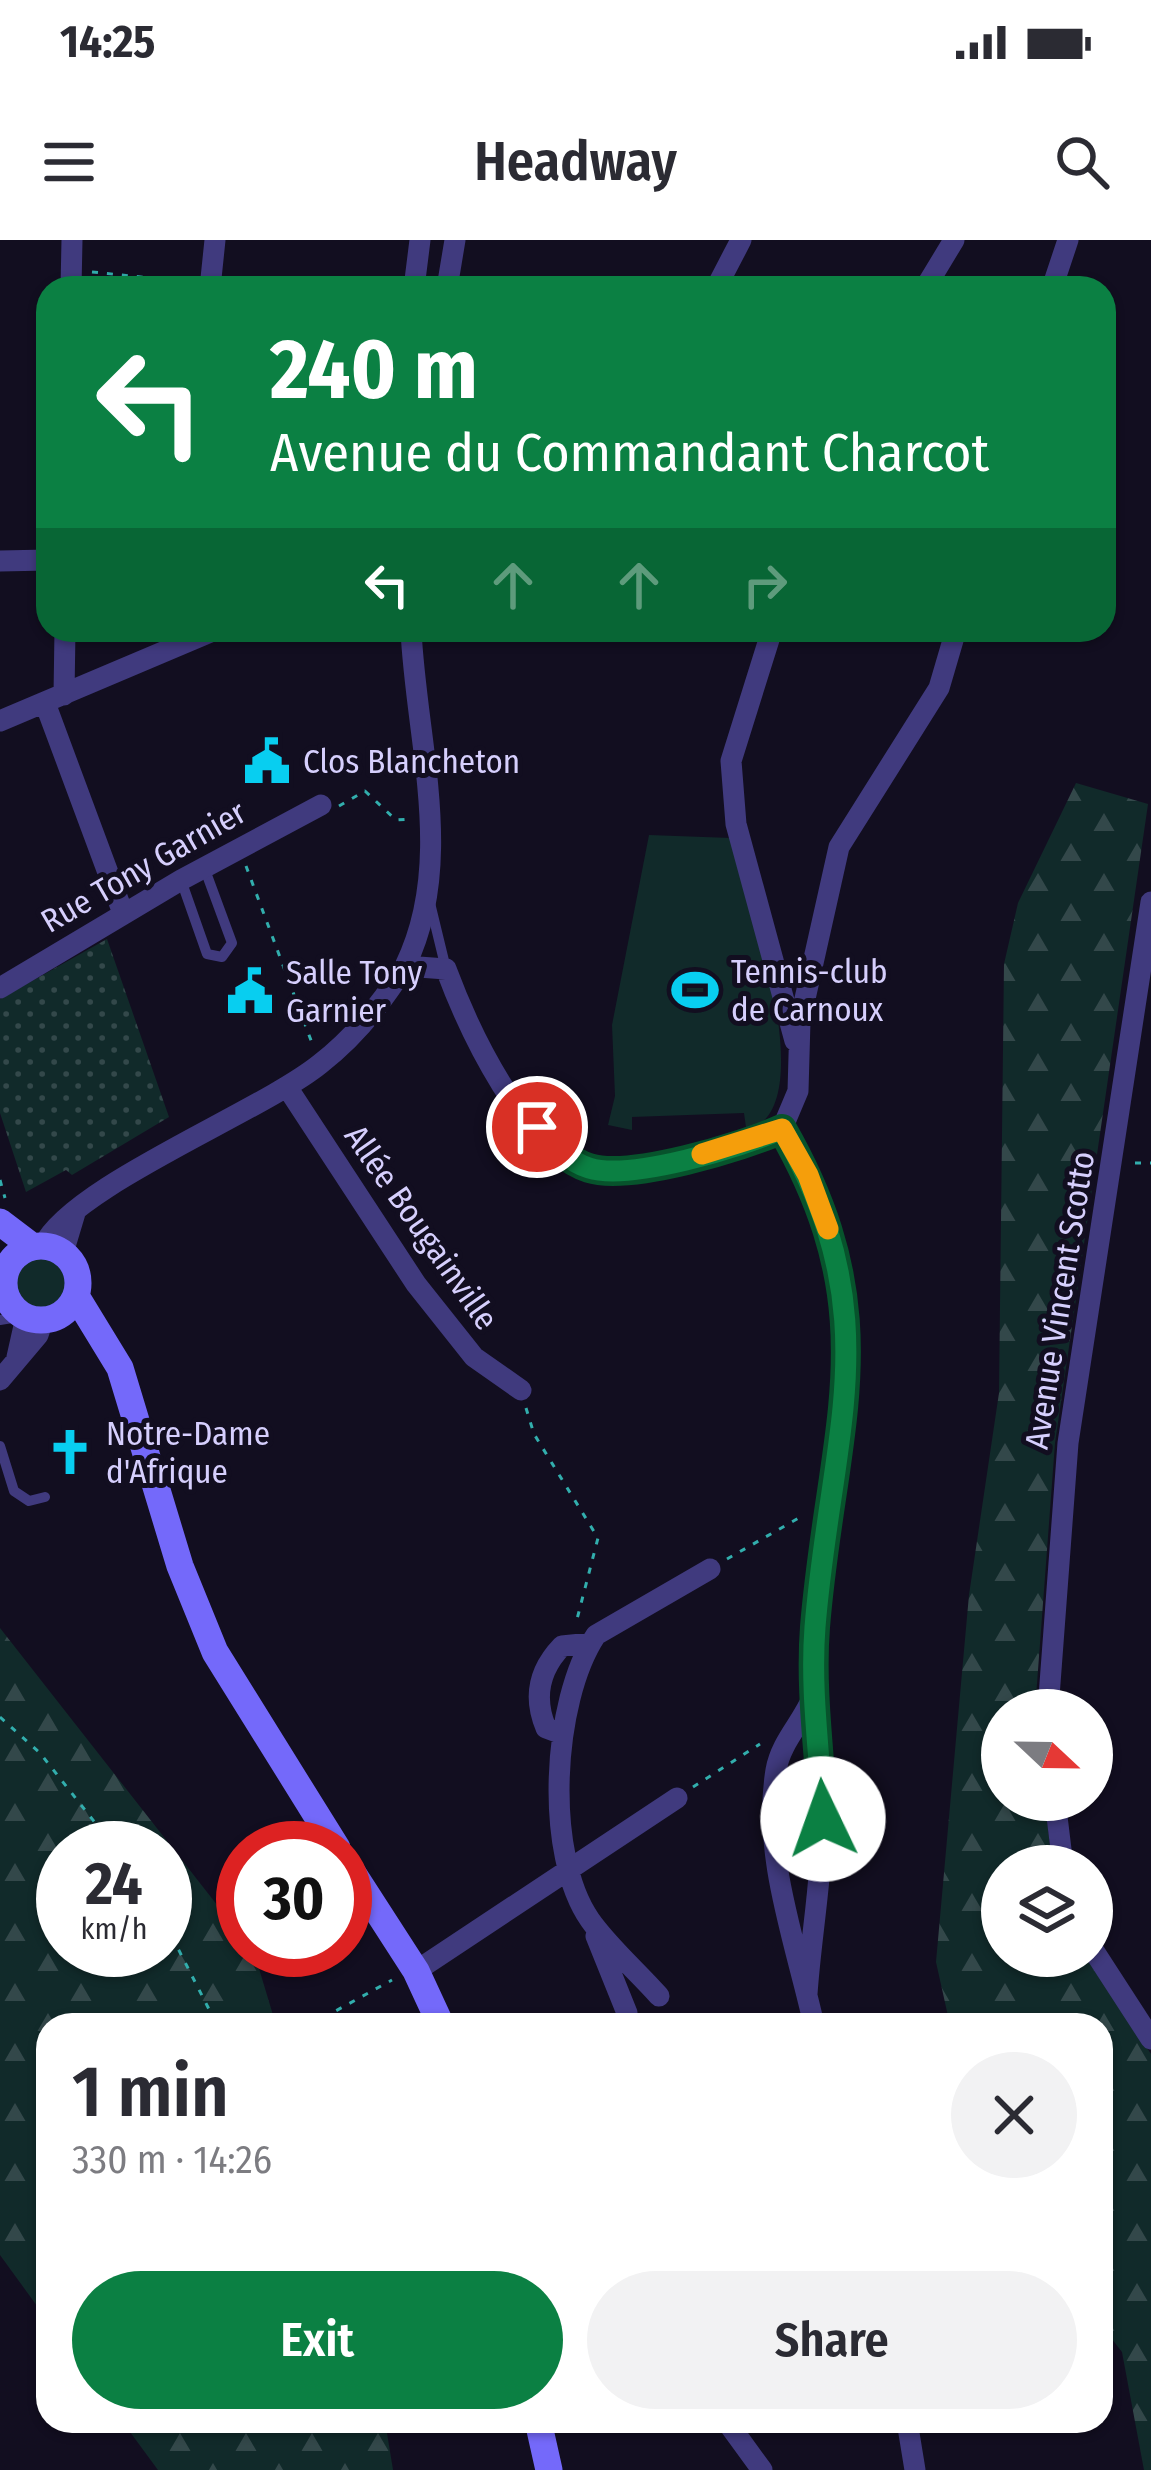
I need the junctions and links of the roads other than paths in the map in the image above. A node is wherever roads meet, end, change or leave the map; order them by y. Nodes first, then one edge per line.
1 (72, 240) edge
2 (215, 240) edge
3 (420, 240) edge
4 (454, 240) edge
5 (741, 240) edge
6 (954, 240) edge
7 (1068, 240) edge
8 (71, 276) edge
9 (211, 276) edge
10 (416, 276) edge
11 (448, 276) edge
12 (722, 276) edge
13 (933, 276) edge
14 (1056, 276) edge
15 (36, 560) edge
16 (0, 561) edge
17 (63, 642) edge
18 (189, 642) edge
19 (412, 642) edge
20 (768, 642) edge
21 (952, 642) edge
22 (55, 699) junction
23 (0, 722) edge
24 (321, 805) road end
25 (204, 867) junction
26 (181, 880) junction
27 (430, 902) junction
28 (1151, 902) edge
29 (123, 913) junction
30 (405, 966) junction
31 (446, 970) junction
32 (0, 988) edge
33 (799, 1053) junction
34 (287, 1087) junction
35 (782, 1129) junction
36 (0, 1222) edge
37 (46, 1248) junction
38 (3, 1263) edge
39 (76, 1296) junction
40 (28, 1318) edge
41 (106, 1346) junction
42 (0, 1380) edge
43 (521, 1390) road end
44 (0, 1446) edge
45 (45, 1497) dead end
46 (710, 1569) road end
47 (581, 1642) junction
48 (1050, 1689) edge
49 (813, 1695) junction
50 (562, 1735) junction
51 (681, 1795) road end
52 (320, 1821) edge
53 (567, 1869) junction
54 (372, 1903) edge
55 (590, 1919) junction
56 (416, 1971) junction
57 (1111, 1977) edge
58 (807, 1994) junction
59 (659, 1996) dead end
60 (436, 2013) edge
61 (627, 2013) dead end
62 (811, 2013) edge
63 (1151, 2039) edge
64 (541, 2433) edge
65 (735, 2433) edge
66 (909, 2433) edge
67 (549, 2470) edge
68 (762, 2470) edge
69 (915, 2470) edge

1 - 8 street
2 - 9 street
3 - 10 street
4 - 11 street
5 - 12 street
6 - 13 street
7 - 14 street
15 - 16 street
17 - 22 street
18 - 22 street
19 - 27 street
20 - 33 street
21 - 33 street
22 - 23 street
22 - 29 street
24 - 25 street, Rue Tony Garnier
25 - 26 street, Rue Tony Garnier
25 - 26 lane
26 - 29 street, Rue Tony Garnier
27 - 30 street
27 - 31 lane
28 - 48 street, Avenue Vincent Scotto
29 - 32 street, Rue Tony Garnier
30 - 31 street
30 - 34 street
31 - 35 street
33 - 35 street
34 - 37 street
34 - 43 street, Allée Bougainville
35 - 49 street
36 - 37 main road
37 - 38 main road
37 - 39 main road
38 - 40 main road
39 - 40 main road
39 - 41 main road
40 - 41 main road
40 - 42 street
41 - 52 main road
44 - 45 lane
46 - 47 street
47 - 50 street
47 - 50 street
49 - 58 street
49 - 58 street
50 - 53 street
51 - 53 street
53 - 55 street
53 - 56 street
54 - 56 main road
55 - 59 street
55 - 61 street
56 - 60 main road
57 - 63 street
58 - 62 street
64 - 67 main road
65 - 68 street
66 - 69 street

